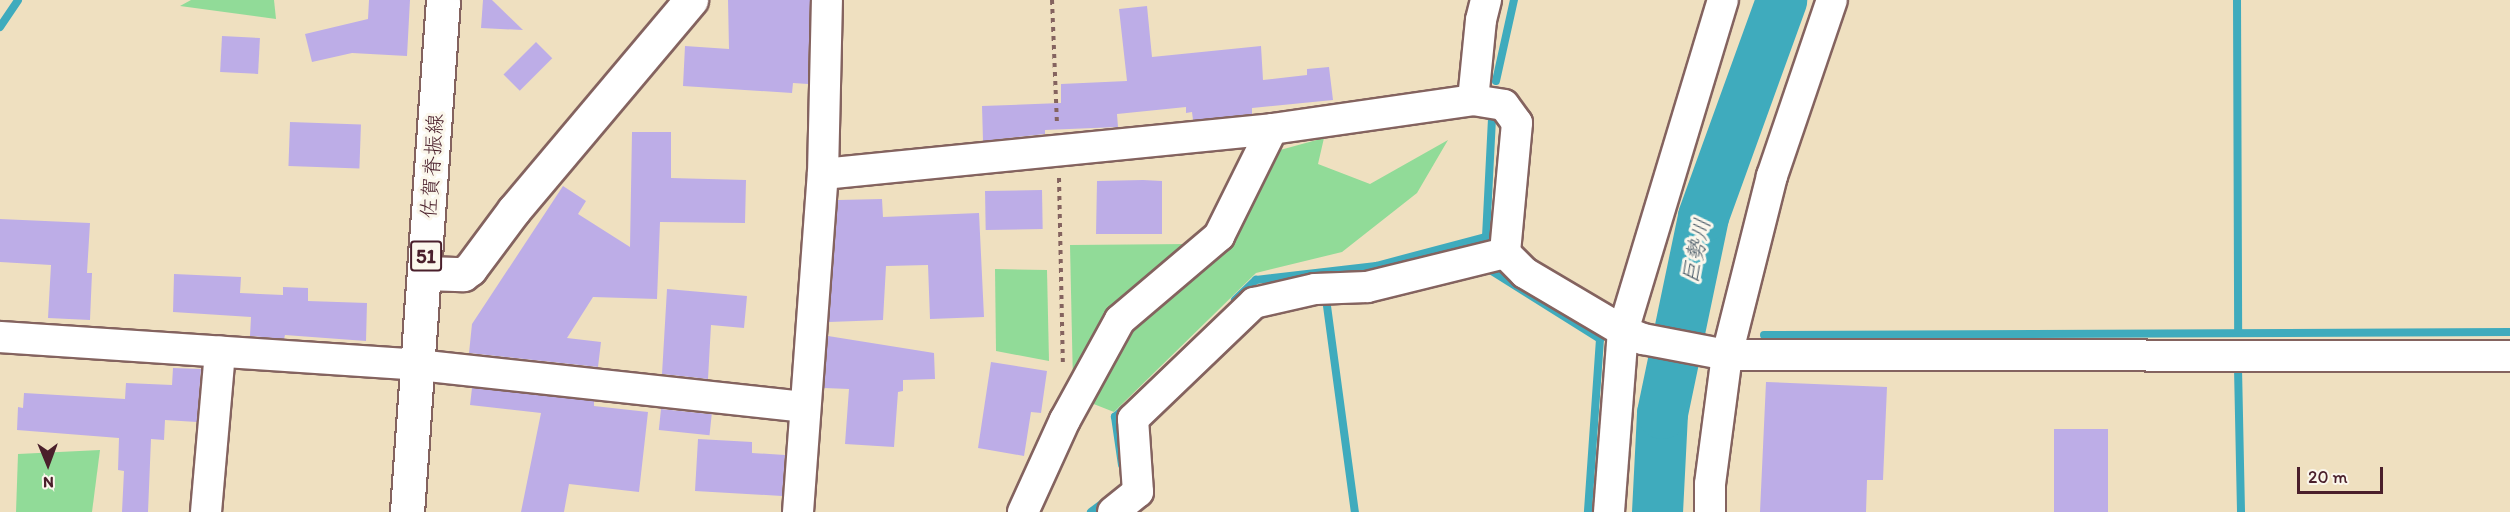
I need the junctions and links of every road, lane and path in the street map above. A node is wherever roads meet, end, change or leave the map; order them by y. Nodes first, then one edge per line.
1 (443, 0) edge
2 (692, 0) edge
3 (827, 0) edge
4 (1052, 0) edge
5 (1486, 0) edge
6 (1724, 0) edge
7 (1832, 0) edge
8 (1473, 100) junction
9 (1272, 129) junction
10 (1058, 151) junction
11 (823, 174) junction
12 (1505, 253) junction
13 (424, 273) junction
14 (1633, 335) junction
15 (0, 337) edge
16 (220, 352) junction
17 (1727, 355) junction
18 (2510, 356) edge
19 (418, 365) junction
20 (1064, 373) dead end
21 (805, 407) junction
22 (206, 512) edge
23 (407, 512) edge
24 (798, 512) edge
25 (1023, 512) edge
26 (1113, 512) edge
27 (1609, 512) edge
28 (1710, 512) edge

1 - 13 main road, 佐賀脊振線 / 51
2 - 13 main road
3 - 11 street
4 - 10 path
5 - 8 street
6 - 14 street
7 - 17 street
8 - 9 street
8 - 12 street
9 - 10 street
9 - 25 street
10 - 11 street
10 - 20 path
11 - 21 street
12 - 14 street
12 - 26 street
13 - 19 main road, 佐賀脊振線 / 51
14 - 17 street
14 - 27 street
15 - 16 street
16 - 19 street
16 - 22 street
17 - 18 street
17 - 28 street
19 - 21 street
19 - 23 main road, 佐賀脊振線 / 51
21 - 24 street

